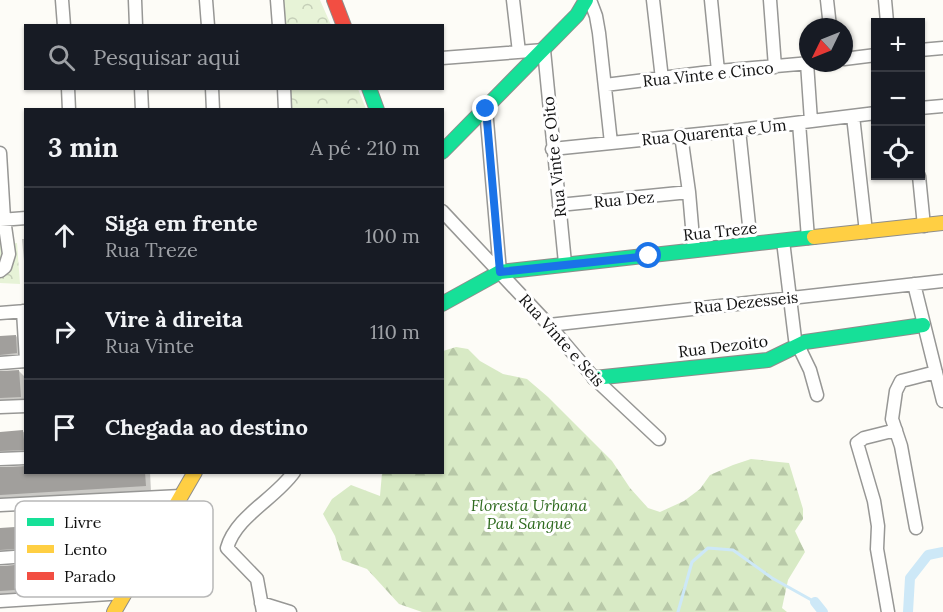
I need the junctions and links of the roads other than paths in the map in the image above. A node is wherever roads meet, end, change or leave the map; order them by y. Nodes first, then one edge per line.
1 (62, 0) edge
2 (135, 0) edge
3 (206, 0) edge
4 (277, 0) edge
5 (334, 0) edge
6 (513, 0) edge
7 (588, 0) edge
8 (653, 0) edge
9 (711, 0) edge
10 (770, 0) edge
11 (827, 0) edge
12 (885, 0) edge
13 (829, 18) edge
14 (887, 18) edge
15 (64, 24) edge
16 (136, 24) edge
17 (208, 24) edge
18 (279, 24) edge
19 (343, 24) edge
20 (943, 48) edge
21 (544, 50) junction
22 (925, 50) edge
23 (519, 52) junction
24 (871, 56) edge
25 (444, 58) edge
26 (853, 58) edge
27 (799, 64) edge
28 (775, 67) junction
29 (718, 71) junction
30 (808, 72) edge
31 (662, 79) junction
32 (605, 85) junction
33 (68, 90) edge
34 (141, 90) edge
35 (212, 90) edge
36 (284, 90) edge
37 (370, 90) edge
38 (943, 106) edge
39 (69, 108) edge
40 (142, 108) edge
41 (213, 108) edge
42 (285, 108) edge
43 (376, 108) edge
44 (925, 108) edge
45 (486, 109) junction
46 (871, 114) edge
47 (853, 116) junction
48 (805, 122) junction
49 (739, 130) junction
50 (681, 135) junction
51 (611, 143) junction
52 (552, 149) junction
53 (444, 150) edge
54 (0, 153) edge
55 (919, 180) edge
56 (689, 192) junction
57 (559, 205) junction
58 (444, 213) edge
59 (24, 218) edge
60 (2, 219) edge
61 (943, 223) edge
62 (924, 226) junction
63 (866, 232) junction
64 (808, 238) junction
65 (783, 241) junction
66 (752, 244) junction
67 (694, 250) junction
68 (565, 263) junction
69 (0, 271) edge
70 (500, 272) junction
71 (943, 281) edge
72 (914, 284) junction
73 (790, 297) junction
74 (444, 303) edge
75 (24, 311) edge
76 (0, 313) edge
77 (549, 325) junction
78 (923, 325) junction
79 (797, 345) junction
80 (24, 360) edge
81 (0, 363) edge
82 (936, 372) junction
83 (594, 378) junction
84 (817, 395) dead end
85 (943, 401) edge
86 (24, 406) edge
87 (0, 407) edge
88 (896, 430) junction
89 (659, 439) dead end
90 (24, 458) edge
91 (0, 459) edge
92 (194, 474) edge
93 (293, 474) edge
94 (181, 496) junction
95 (80, 501) edge
96 (178, 501) edge
97 (15, 504) edge
98 (0, 505) edge
99 (916, 528) dead end
100 (15, 557) edge
101 (0, 558) edge
102 (62, 597) edge
103 (123, 597) edge
104 (0, 601) edge
105 (262, 607) edge
106 (114, 612) edge
107 (290, 612) edge
108 (888, 612) edge

1 - 15 street
2 - 16 street
3 - 17 street
4 - 18 street
5 - 19 street
6 - 23 street
7 - 21 street
7 - 32 street
8 - 31 street
9 - 29 street
10 - 28 street
11 - 13 street
12 - 14 street
20 - 22 street
21 - 23 street
21 - 45 street
21 - 52 street, Rua Vinte e Oito
23 - 25 street
24 - 26 street
27 - 28 street, Rua Vinte e Cinco
28 - 29 street, Rua Vinte e Cinco
29 - 31 street, Rua Vinte e Cinco
30 - 48 street
31 - 32 street, Rua Vinte e Cinco
32 - 51 street
33 - 39 street
34 - 40 street
35 - 41 street
36 - 42 street
37 - 43 street
38 - 44 street
45 - 53 street
45 - 70 street
46 - 47 street, Rua Quarenta e Um
47 - 48 street, Rua Quarenta e Um
47 - 63 street
48 - 49 street, Rua Quarenta e Um
48 - 64 street
49 - 50 street, Rua Quarenta e Um
49 - 66 street
50 - 51 street, Rua Quarenta e Um
50 - 56 street
51 - 52 street, Rua Quarenta e Um
52 - 57 street, Rua Vinte e Oito
54 - 60 street
55 - 62 street
56 - 57 street, Rua Dez
56 - 67 street
57 - 68 street, Rua Vinte e Oito
58 - 70 street, Rua Vinte e Seis
59 - 60 street
60 - 69 street
61 - 62 street, Rua Treze
62 - 63 street, Rua Treze
63 - 64 street, Rua Treze
64 - 65 street, Rua Treze
65 - 66 street, Rua Treze
65 - 73 street
66 - 67 street, Rua Treze
67 - 68 street, Rua Treze
68 - 70 street, Rua Treze
70 - 74 street
70 - 77 street, Rua Vinte e Seis
71 - 72 street, Rua Dezesseis
72 - 73 street, Rua Dezesseis
72 - 78 street
73 - 77 street, Rua Dezesseis
73 - 79 street
75 - 76 street
77 - 83 street, Rua Vinte e Seis
78 - 79 street, Rua Dezoito
78 - 82 street
79 - 83 street, Rua Dezoito
79 - 84 street
80 - 81 street
82 - 85 street
82 - 88 street
83 - 89 street, Rua Vinte e Seis
86 - 87 street
88 - 99 street
88 - 108 street
90 - 91 street
92 - 94 street
93 - 105 street
94 - 95 street
94 - 96 street
97 - 98 street
100 - 101 street
102 - 104 street
103 - 106 street
105 - 107 street

